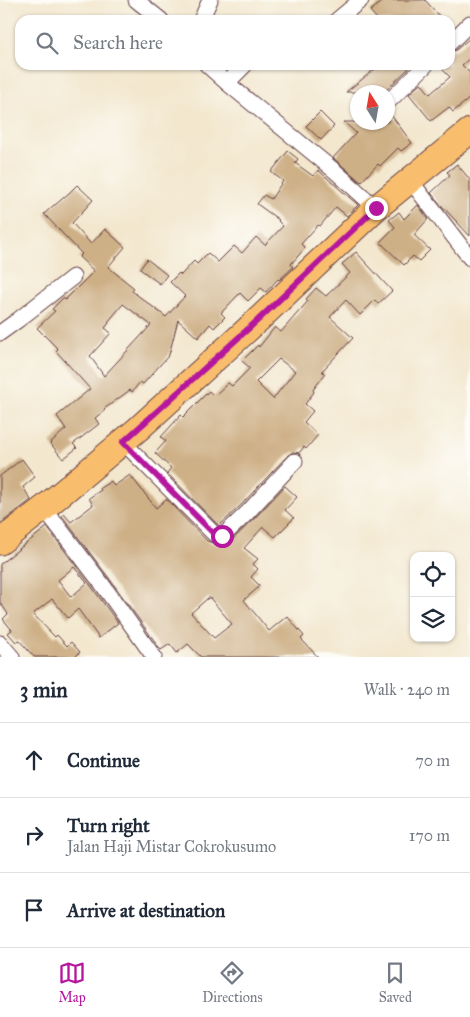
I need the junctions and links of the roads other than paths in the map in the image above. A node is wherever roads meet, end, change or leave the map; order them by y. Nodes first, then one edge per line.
1 (136, 0) edge
2 (210, 0) edge
3 (361, 0) edge
4 (155, 15) edge
5 (203, 15) edge
6 (343, 15) edge
7 (470, 24) edge
8 (455, 38) edge
9 (213, 70) edge
10 (240, 70) edge
11 (421, 70) edge
12 (227, 83) junction
13 (395, 95) edge
14 (470, 131) edge
15 (410, 180) junction
16 (376, 208) junction
17 (470, 258) edge
18 (73, 277) dead end
19 (0, 333) edge
20 (123, 442) junction
21 (295, 461) dead end
22 (44, 508) junction
23 (0, 542) edge
24 (0, 643) edge
25 (12, 657) edge
26 (154, 657) edge

1 - 4 street
2 - 5 street
3 - 6 street
7 - 8 street
9 - 12 street
10 - 12 street
11 - 13 street
12 - 16 street
14 - 15 main road
15 - 16 main road
15 - 17 street
16 - 20 main road
18 - 19 street
20 - 21 street
20 - 22 main road
22 - 23 main road
22 - 26 street
24 - 25 street

